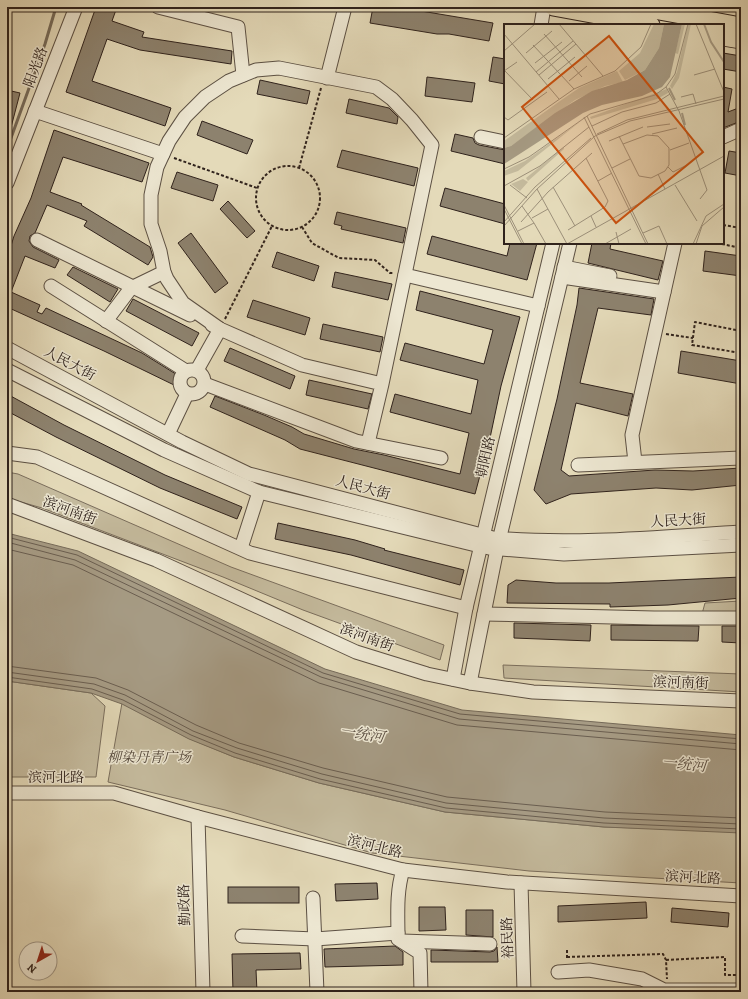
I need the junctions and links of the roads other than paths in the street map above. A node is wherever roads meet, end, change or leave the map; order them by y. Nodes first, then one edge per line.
1 (76, 7) edge
2 (158, 7) edge
3 (345, 7) edge
4 (544, 7) edge
5 (554, 7) edge
6 (637, 7) edge
7 (605, 16) edge
8 (624, 17) edge
9 (541, 24) edge
10 (648, 24) edge
11 (741, 26) edge
12 (724, 37) edge
13 (741, 40) edge
14 (243, 75) junction
15 (325, 78) junction
16 (35, 111) junction
17 (741, 129) edge
18 (481, 137) dead end
19 (724, 137) edge
20 (504, 142) edge
21 (163, 154) junction
22 (7, 183) edge
23 (37, 240) dead end
24 (553, 244) edge
25 (570, 244) edge
26 (674, 244) edge
27 (164, 272) junction
28 (563, 272) junction
29 (405, 275) junction
30 (51, 286) dead end
31 (133, 287) junction
32 (665, 289) junction
33 (538, 306) junction
34 (185, 308) junction
35 (106, 321) junction
36 (220, 329) junction
37 (7, 348) edge
38 (7, 370) edge
39 (192, 370) junction
40 (205, 384) junction
41 (382, 384) junction
42 (187, 394) junction
43 (168, 434) junction
44 (368, 443) junction
45 (7, 453) edge
46 (441, 458) dead end
47 (741, 458) edge
48 (635, 462) junction
49 (578, 465) dead end
50 (260, 492) junction
51 (7, 504) edge
52 (741, 532) edge
53 (482, 541) junction
54 (498, 544) junction
55 (741, 544) edge
56 (241, 548) junction
57 (466, 608) junction
58 (484, 614) junction
59 (741, 618) edge
60 (453, 679) junction
61 (470, 683) junction
62 (741, 701) edge
63 (7, 793) edge
64 (198, 817) junction
65 (403, 870) junction
66 (521, 883) junction
67 (741, 896) edge
68 (313, 898) dead end
69 (242, 936) dead end
70 (400, 937) junction
71 (315, 939) junction
72 (490, 944) dead end
73 (558, 972) dead end
74 (741, 990) edge
75 (665, 991) edge
76 (203, 992) edge
77 (317, 992) edge
78 (421, 992) edge
79 (524, 992) edge

1 - 16 street, 阳光路
2 - 14 street
3 - 15 street
4 - 9 street
5 - 7 main road
6 - 11 main road
7 - 8 main road
8 - 10 main road
12 - 13 main road
14 - 15 street
14 - 21 street
15 - 29 street
16 - 21 street
16 - 22 street, 阳光路
17 - 19 street
18 - 20 street
21 - 27 street
23 - 31 street
24 - 33 street, 朝阳路
25 - 28 street
26 - 32 street
27 - 31 street
27 - 34 street
28 - 32 street
28 - 54 street
29 - 33 street
29 - 41 street
30 - 35 street
31 - 34 street
31 - 35 street
32 - 48 street
33 - 53 street, 朝阳路
34 - 36 street
35 - 39 street
36 - 39 street
36 - 41 street
37 - 43 street, 人民大街
38 - 50 street, 人民大街
39 - 40 street
39 - 42 street
40 - 42 street
40 - 44 street
41 - 44 street
42 - 43 street
43 - 53 street, 人民大街
44 - 46 street
45 - 56 street
47 - 48 street
48 - 49 street
50 - 53 street, 人民大街
50 - 56 street
51 - 60 street, 滨河南街
52 - 54 street, 人民大街
53 - 54 street, 人民大街
53 - 57 street, 朝阳路
54 - 55 street, 人民大街
54 - 58 street
56 - 57 street
57 - 60 street, 朝阳路
58 - 59 street
58 - 61 street
60 - 61 street, 滨河南街
61 - 62 street, 滨河南街
63 - 64 street, 滨河北路
64 - 65 street, 滨河北路
64 - 76 street, 勤政路
65 - 66 street, 滨河北路
65 - 70 street
66 - 67 street, 滨河北路
66 - 79 street, 裕民路
68 - 71 street
69 - 71 street
70 - 71 street
70 - 72 street
70 - 78 street
71 - 77 street
73 - 75 street
74 - 75 street

